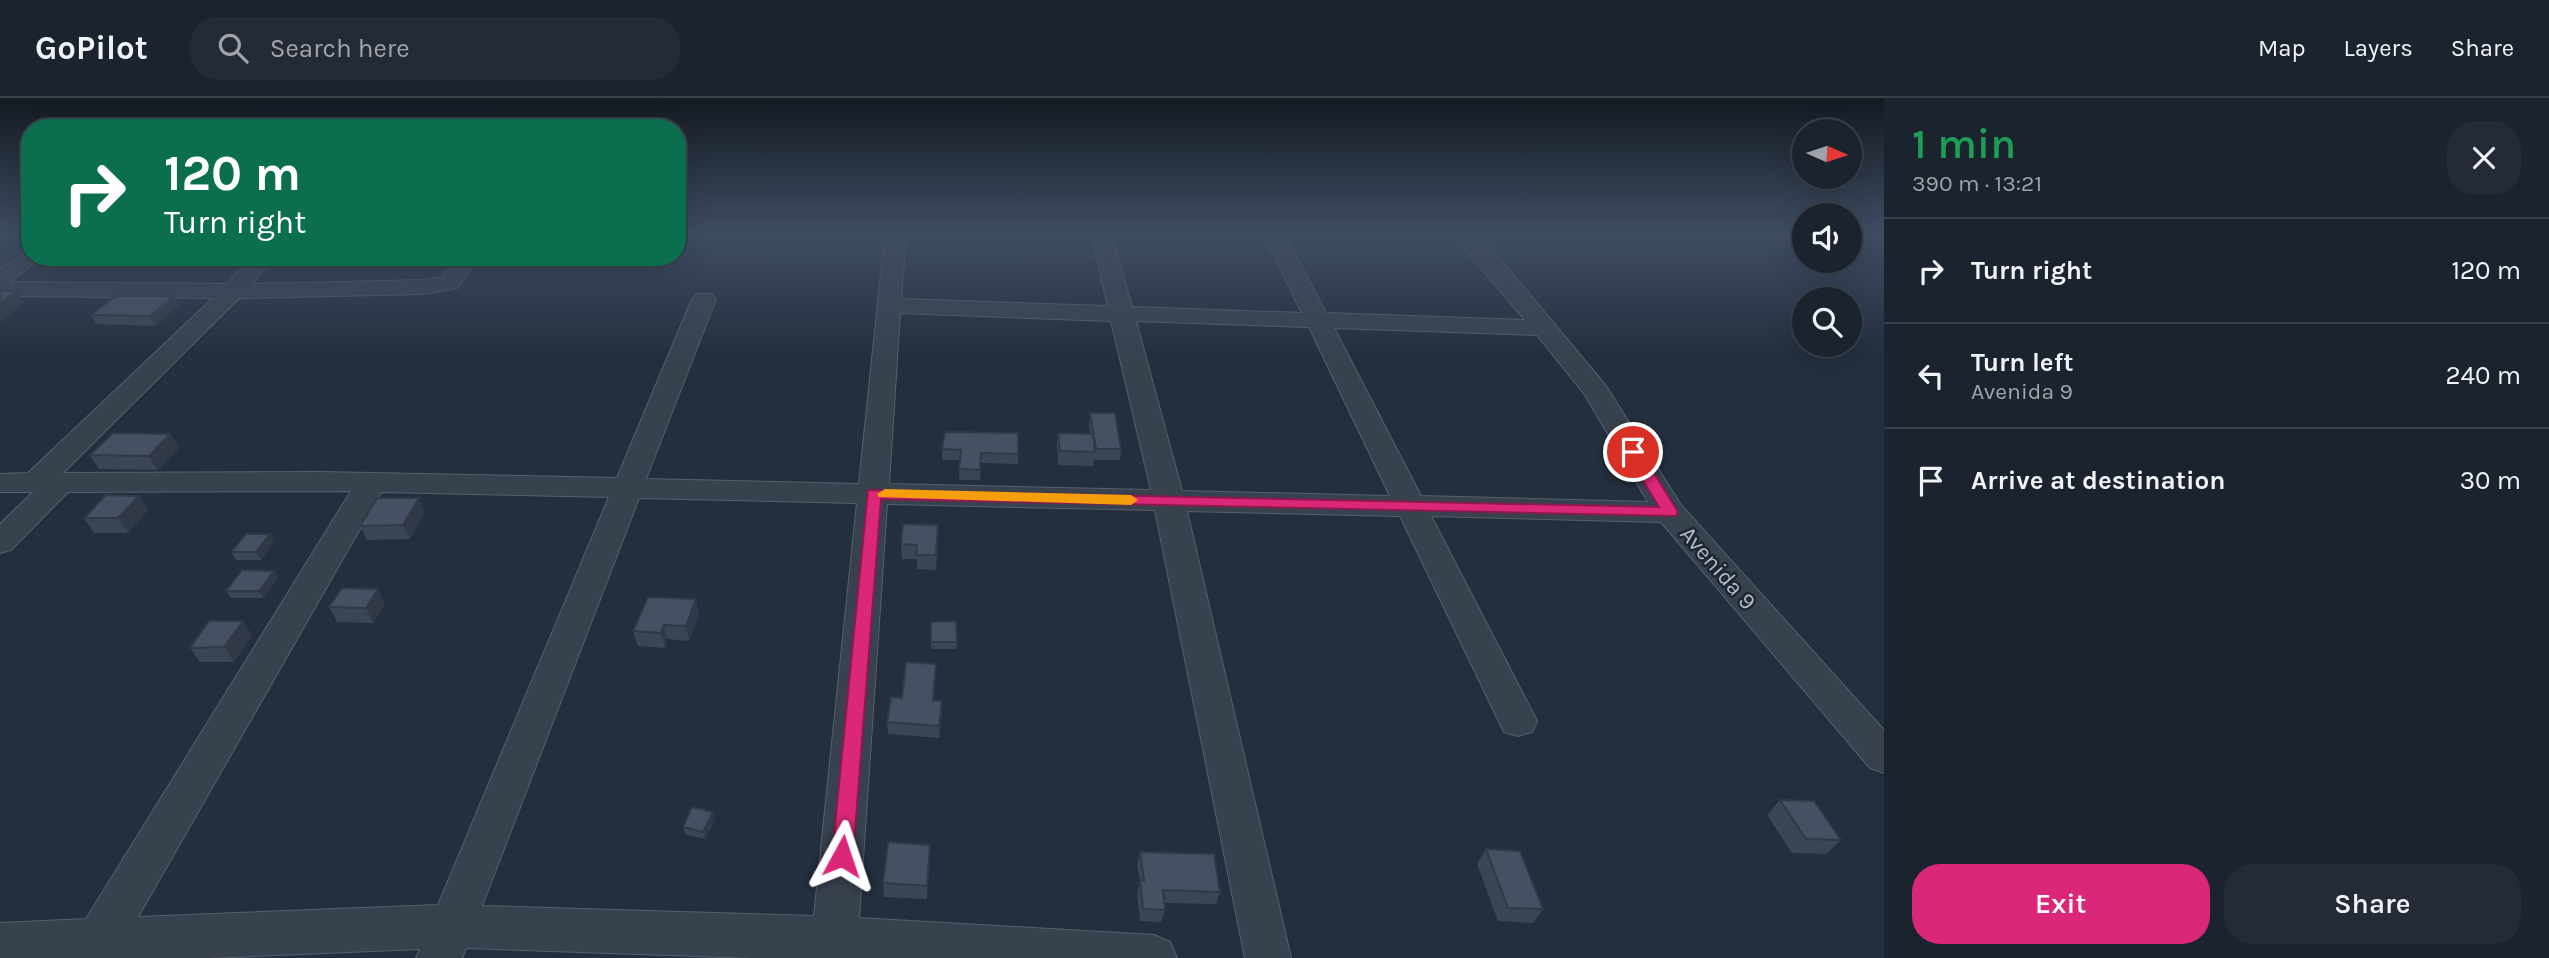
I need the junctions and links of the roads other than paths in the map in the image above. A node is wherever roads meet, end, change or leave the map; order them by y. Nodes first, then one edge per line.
1 (247, 275) edge
2 (455, 275) edge
3 (892, 275) edge
4 (1112, 275) edge
5 (1295, 275) edge
6 (1499, 275) edge
7 (0, 289) edge
8 (233, 290) junction
9 (704, 299) dead end
10 (890, 306) junction
11 (1122, 313) junction
12 (1318, 320) junction
13 (1545, 328) junction
14 (372, 482) junction
15 (0, 483) edge
16 (48, 483) junction
17 (629, 488) junction
18 (873, 494) junction
19 (1169, 500) junction
20 (1411, 506) junction
21 (1670, 512) junction
22 (0, 542) edge
23 (1518, 721) dead end
24 (1884, 757) edge
25 (446, 942) edge
26 (0, 945) edge
27 (94, 949) edge
28 (834, 949) edge
29 (1154, 958) edge
30 (1268, 958) edge

1 - 8 street
2 - 8 street
3 - 10 street
4 - 11 street
5 - 12 street
6 - 13 street, Avenida 9
7 - 8 street
8 - 16 street
9 - 17 street
10 - 11 street
10 - 18 street
11 - 12 street
11 - 19 street
12 - 13 street
12 - 20 street
13 - 21 street, Avenida 9
14 - 16 street
14 - 17 street
14 - 27 street
15 - 16 street
16 - 22 street
17 - 18 street
17 - 25 street
18 - 19 street
18 - 28 street
19 - 20 street
19 - 30 street
20 - 21 street
20 - 23 street
21 - 24 street, Avenida 9
25 - 27 street
25 - 28 street
26 - 27 street
28 - 29 street

